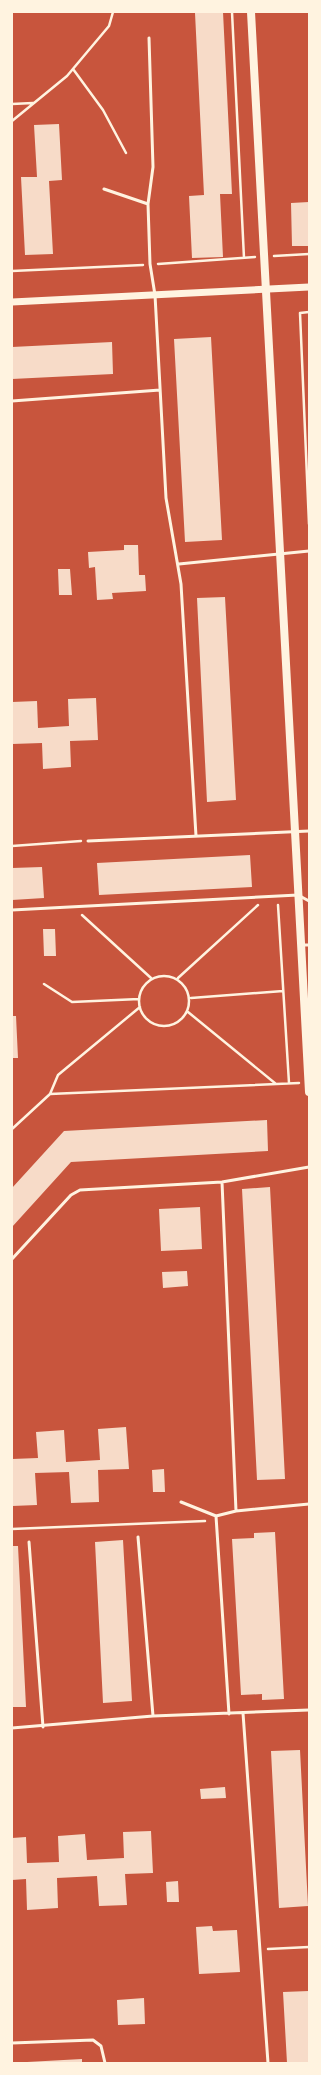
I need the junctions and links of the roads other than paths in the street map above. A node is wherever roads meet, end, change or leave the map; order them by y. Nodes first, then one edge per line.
1 (251, 12) edge
2 (149, 38) dead end
3 (104, 189) dead end
4 (148, 204) junction
5 (309, 287) edge
6 (265, 289) junction
7 (155, 295) junction
8 (12, 302) edge
9 (160, 390) junction
10 (12, 402) edge
11 (309, 551) edge
12 (279, 552) junction
13 (179, 564) junction
14 (309, 831) edge
15 (295, 832) junction
16 (196, 836) junction
17 (88, 840) road end
18 (298, 895) junction
19 (309, 901) edge
20 (12, 910) edge
21 (305, 945) edge
22 (308, 1082) edge
23 (309, 1092) edge
24 (309, 1167) edge
25 (222, 1182) junction
26 (12, 1259) edge
27 (181, 1502) dead end
28 (309, 1504) edge
29 (236, 1511) junction
30 (216, 1516) junction
31 (138, 1537) dead end
32 (29, 1542) dead end
33 (309, 1710) edge
34 (229, 1714) junction
35 (243, 1714) junction
36 (153, 1716) junction
37 (43, 1727) junction
38 (12, 1728) edge
39 (12, 2043) edge
40 (105, 2063) edge
41 (268, 2063) edge

1 - 6 main road
2 - 4 lane
3 - 4 lane
4 - 7 lane
5 - 6 street
6 - 7 street
6 - 12 main road
7 - 8 street
7 - 9 lane
9 - 10 lane
9 - 13 lane
11 - 12 lane
12 - 13 lane
12 - 15 main road
13 - 16 lane
14 - 15 lane
15 - 16 lane
15 - 18 main road
16 - 17 lane
18 - 19 lane
18 - 20 lane
18 - 21 main road
21 - 22 main road
22 - 23 main road
24 - 25 lane
25 - 26 lane
25 - 29 lane
27 - 30 lane
28 - 29 lane
29 - 30 lane
30 - 34 lane
31 - 36 lane
32 - 37 lane
33 - 35 lane
34 - 35 lane
34 - 36 lane
35 - 41 lane
36 - 37 lane
37 - 38 lane
39 - 40 lane

